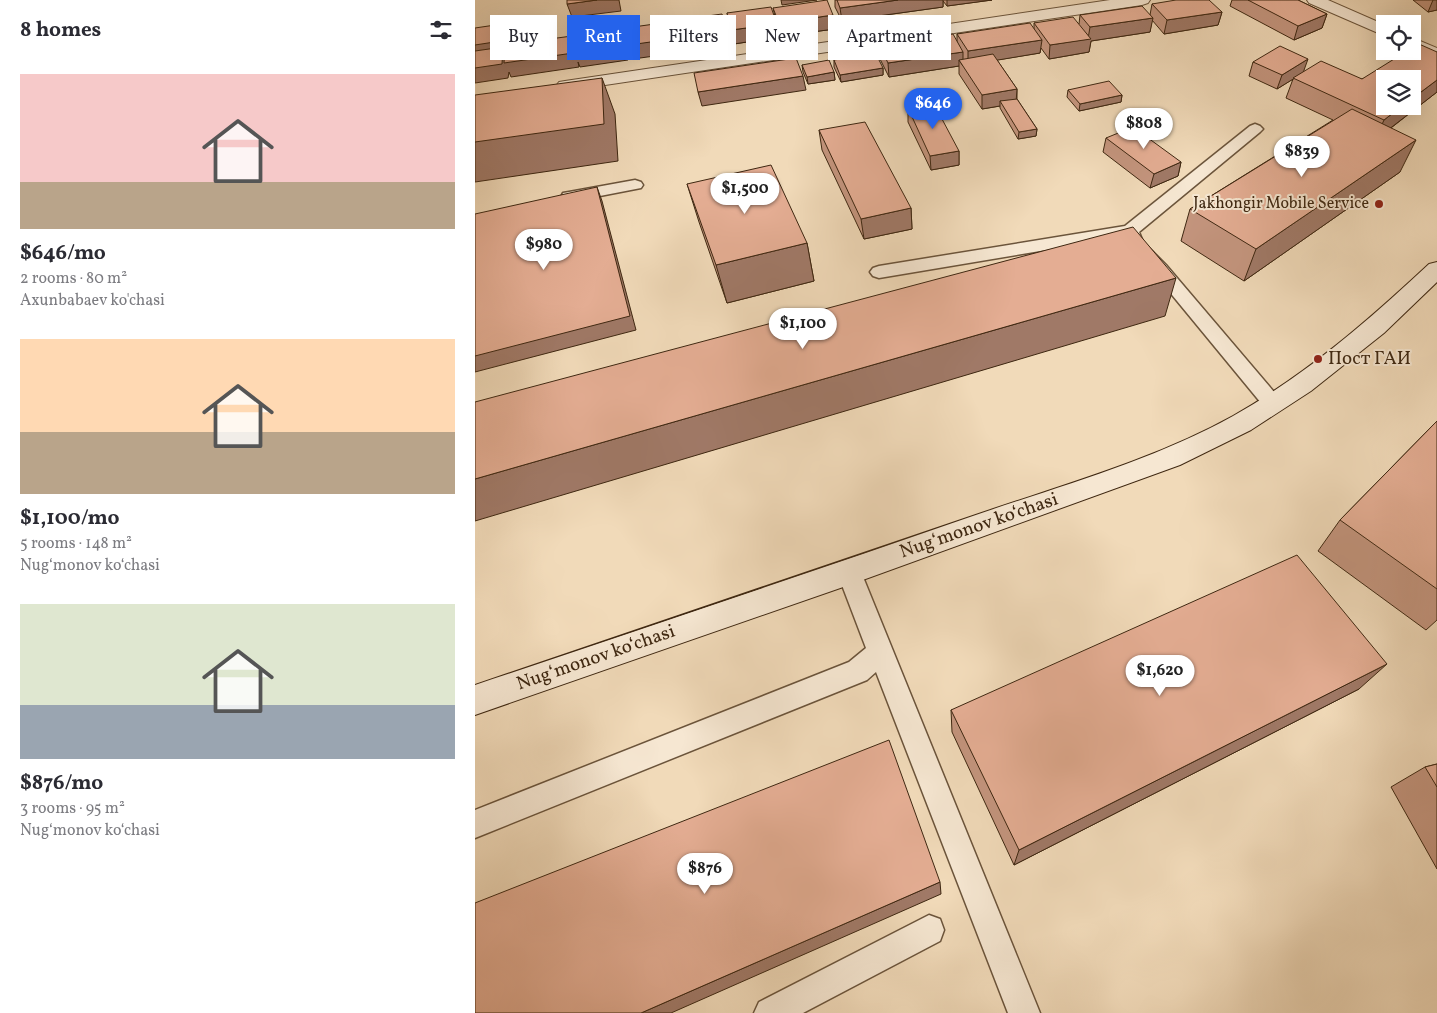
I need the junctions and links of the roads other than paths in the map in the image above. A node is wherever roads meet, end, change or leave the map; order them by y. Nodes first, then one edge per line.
1 (1142, 0) edge
2 (1321, 1) edge
3 (1376, 27) edge
4 (1421, 47) edge
5 (1437, 54) edge
6 (553, 88) edge
7 (1255, 129) dead end
8 (635, 185) dead end
9 (550, 201) edge
10 (1130, 231) junction
11 (1058, 259) edge
12 (1039, 264) edge
13 (1437, 269) edge
14 (879, 272) dead end
15 (1273, 404) junction
16 (849, 572) junction
17 (881, 651) junction
18 (475, 700) edge
19 (475, 824) edge
20 (929, 930) edge
21 (770, 1013) edge
22 (1024, 1013) edge

1 - 6 main road
2 - 3 main road
4 - 5 main road
7 - 10 lane
8 - 9 lane
10 - 14 lane
10 - 15 lane
11 - 12 lane
13 - 15 main road, Nugʻmonov koʻchasi
15 - 16 main road, Nugʻmonov koʻchasi
16 - 17 lane
16 - 18 main road, Nugʻmonov koʻchasi
17 - 19 lane
17 - 22 lane
20 - 21 lane

